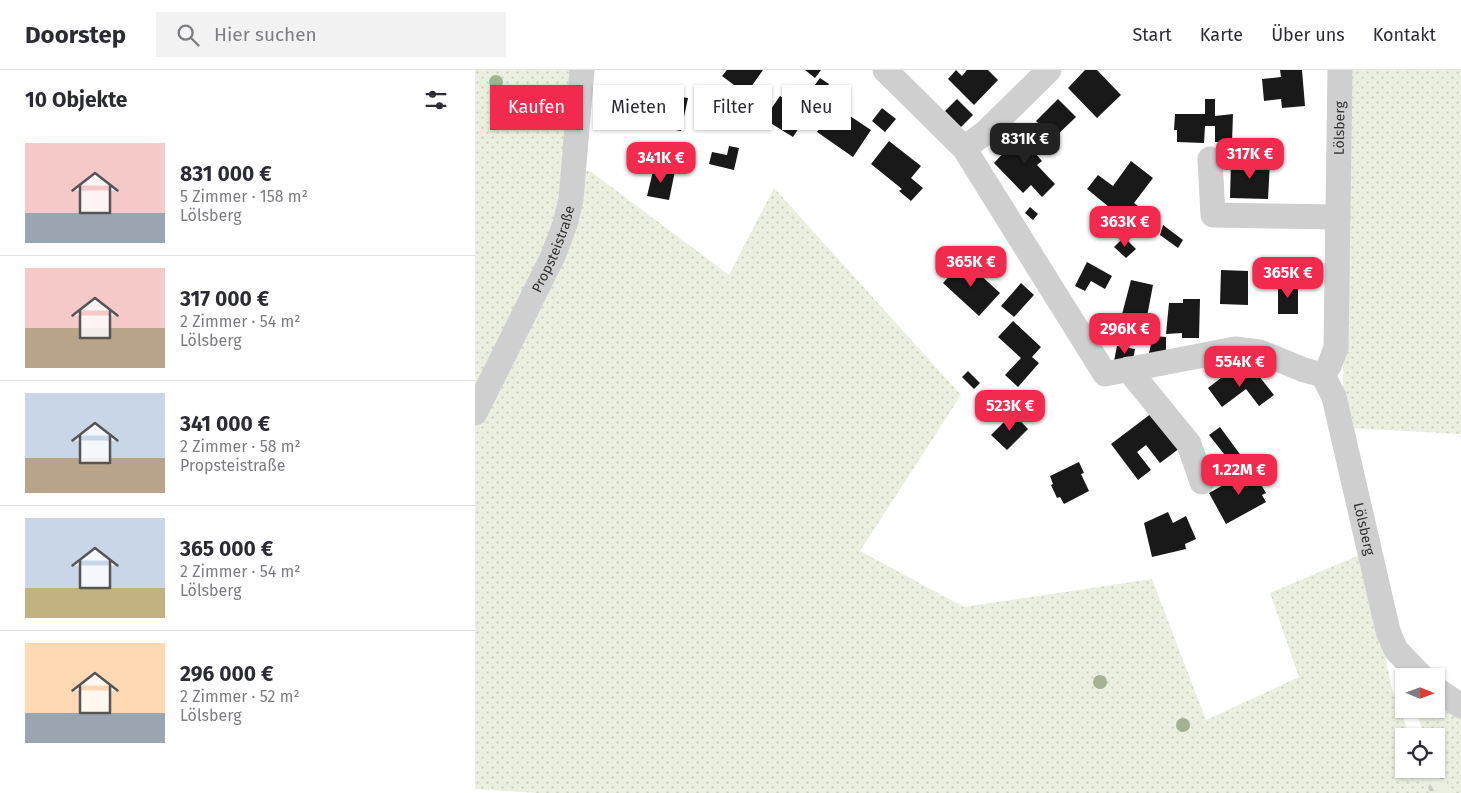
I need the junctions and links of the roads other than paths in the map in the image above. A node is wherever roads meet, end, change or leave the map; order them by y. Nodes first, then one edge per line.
1 (582, 70) edge
2 (885, 70) edge
3 (1049, 70) edge
4 (1340, 70) edge
5 (963, 148) junction
6 (1210, 159) dead end
7 (1338, 217) junction
8 (1129, 369) junction
9 (1323, 375) junction
10 (475, 414) edge
11 (1201, 482) dead end
12 (1413, 668) edge
13 (1445, 695) edge
14 (1461, 706) edge

1 - 10 street, Propsteistraße
2 - 5 street
3 - 5 street
4 - 7 street, Lölsberg
5 - 8 street
6 - 7 street
7 - 9 street, Lölsberg
8 - 9 street
8 - 11 street
9 - 12 street, Lölsberg
13 - 14 street

